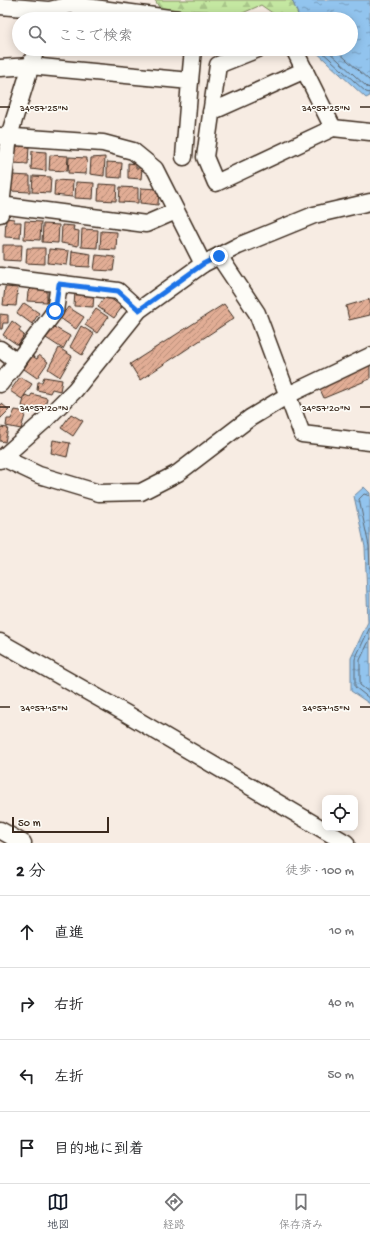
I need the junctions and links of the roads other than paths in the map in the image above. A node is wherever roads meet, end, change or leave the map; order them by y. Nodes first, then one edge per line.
1 (0, 6) edge
2 (49, 10) edge
3 (124, 12) edge
4 (34, 56) edge
5 (192, 56) edge
6 (240, 56) edge
7 (298, 56) edge
8 (30, 66) junction
9 (0, 68) edge
10 (305, 70) junction
11 (190, 81) junction
12 (211, 112) junction
13 (333, 128) junction
14 (370, 132) edge
15 (5, 136) edge
16 (184, 157) dead end
17 (370, 202) edge
18 (0, 208) edge
19 (176, 211) junction
20 (219, 256) junction
21 (203, 264) junction
22 (0, 276) edge
23 (59, 284) junction
24 (139, 310) junction
25 (0, 349) edge
26 (370, 356) edge
27 (17, 362) junction
28 (0, 384) edge
29 (288, 396) junction
30 (370, 442) edge
31 (2, 459) edge
32 (0, 642) edge
33 (0, 830) edge
34 (23, 843) edge
35 (346, 843) edge

1 - 2 street
2 - 3 street
4 - 8 street
5 - 11 street
6 - 12 street
7 - 10 street
8 - 9 street
8 - 11 street
8 - 15 street
10 - 12 street
10 - 13 street
11 - 16 street
12 - 13 street
13 - 14 street
15 - 18 street
15 - 19 street
17 - 20 street
18 - 19 street
19 - 21 street
20 - 21 street
20 - 29 street
21 - 24 street
22 - 23 street
23 - 24 street
23 - 27 street
24 - 31 street
25 - 27 street
26 - 29 street
27 - 28 street
29 - 30 street
29 - 31 street
32 - 35 street
33 - 34 street

